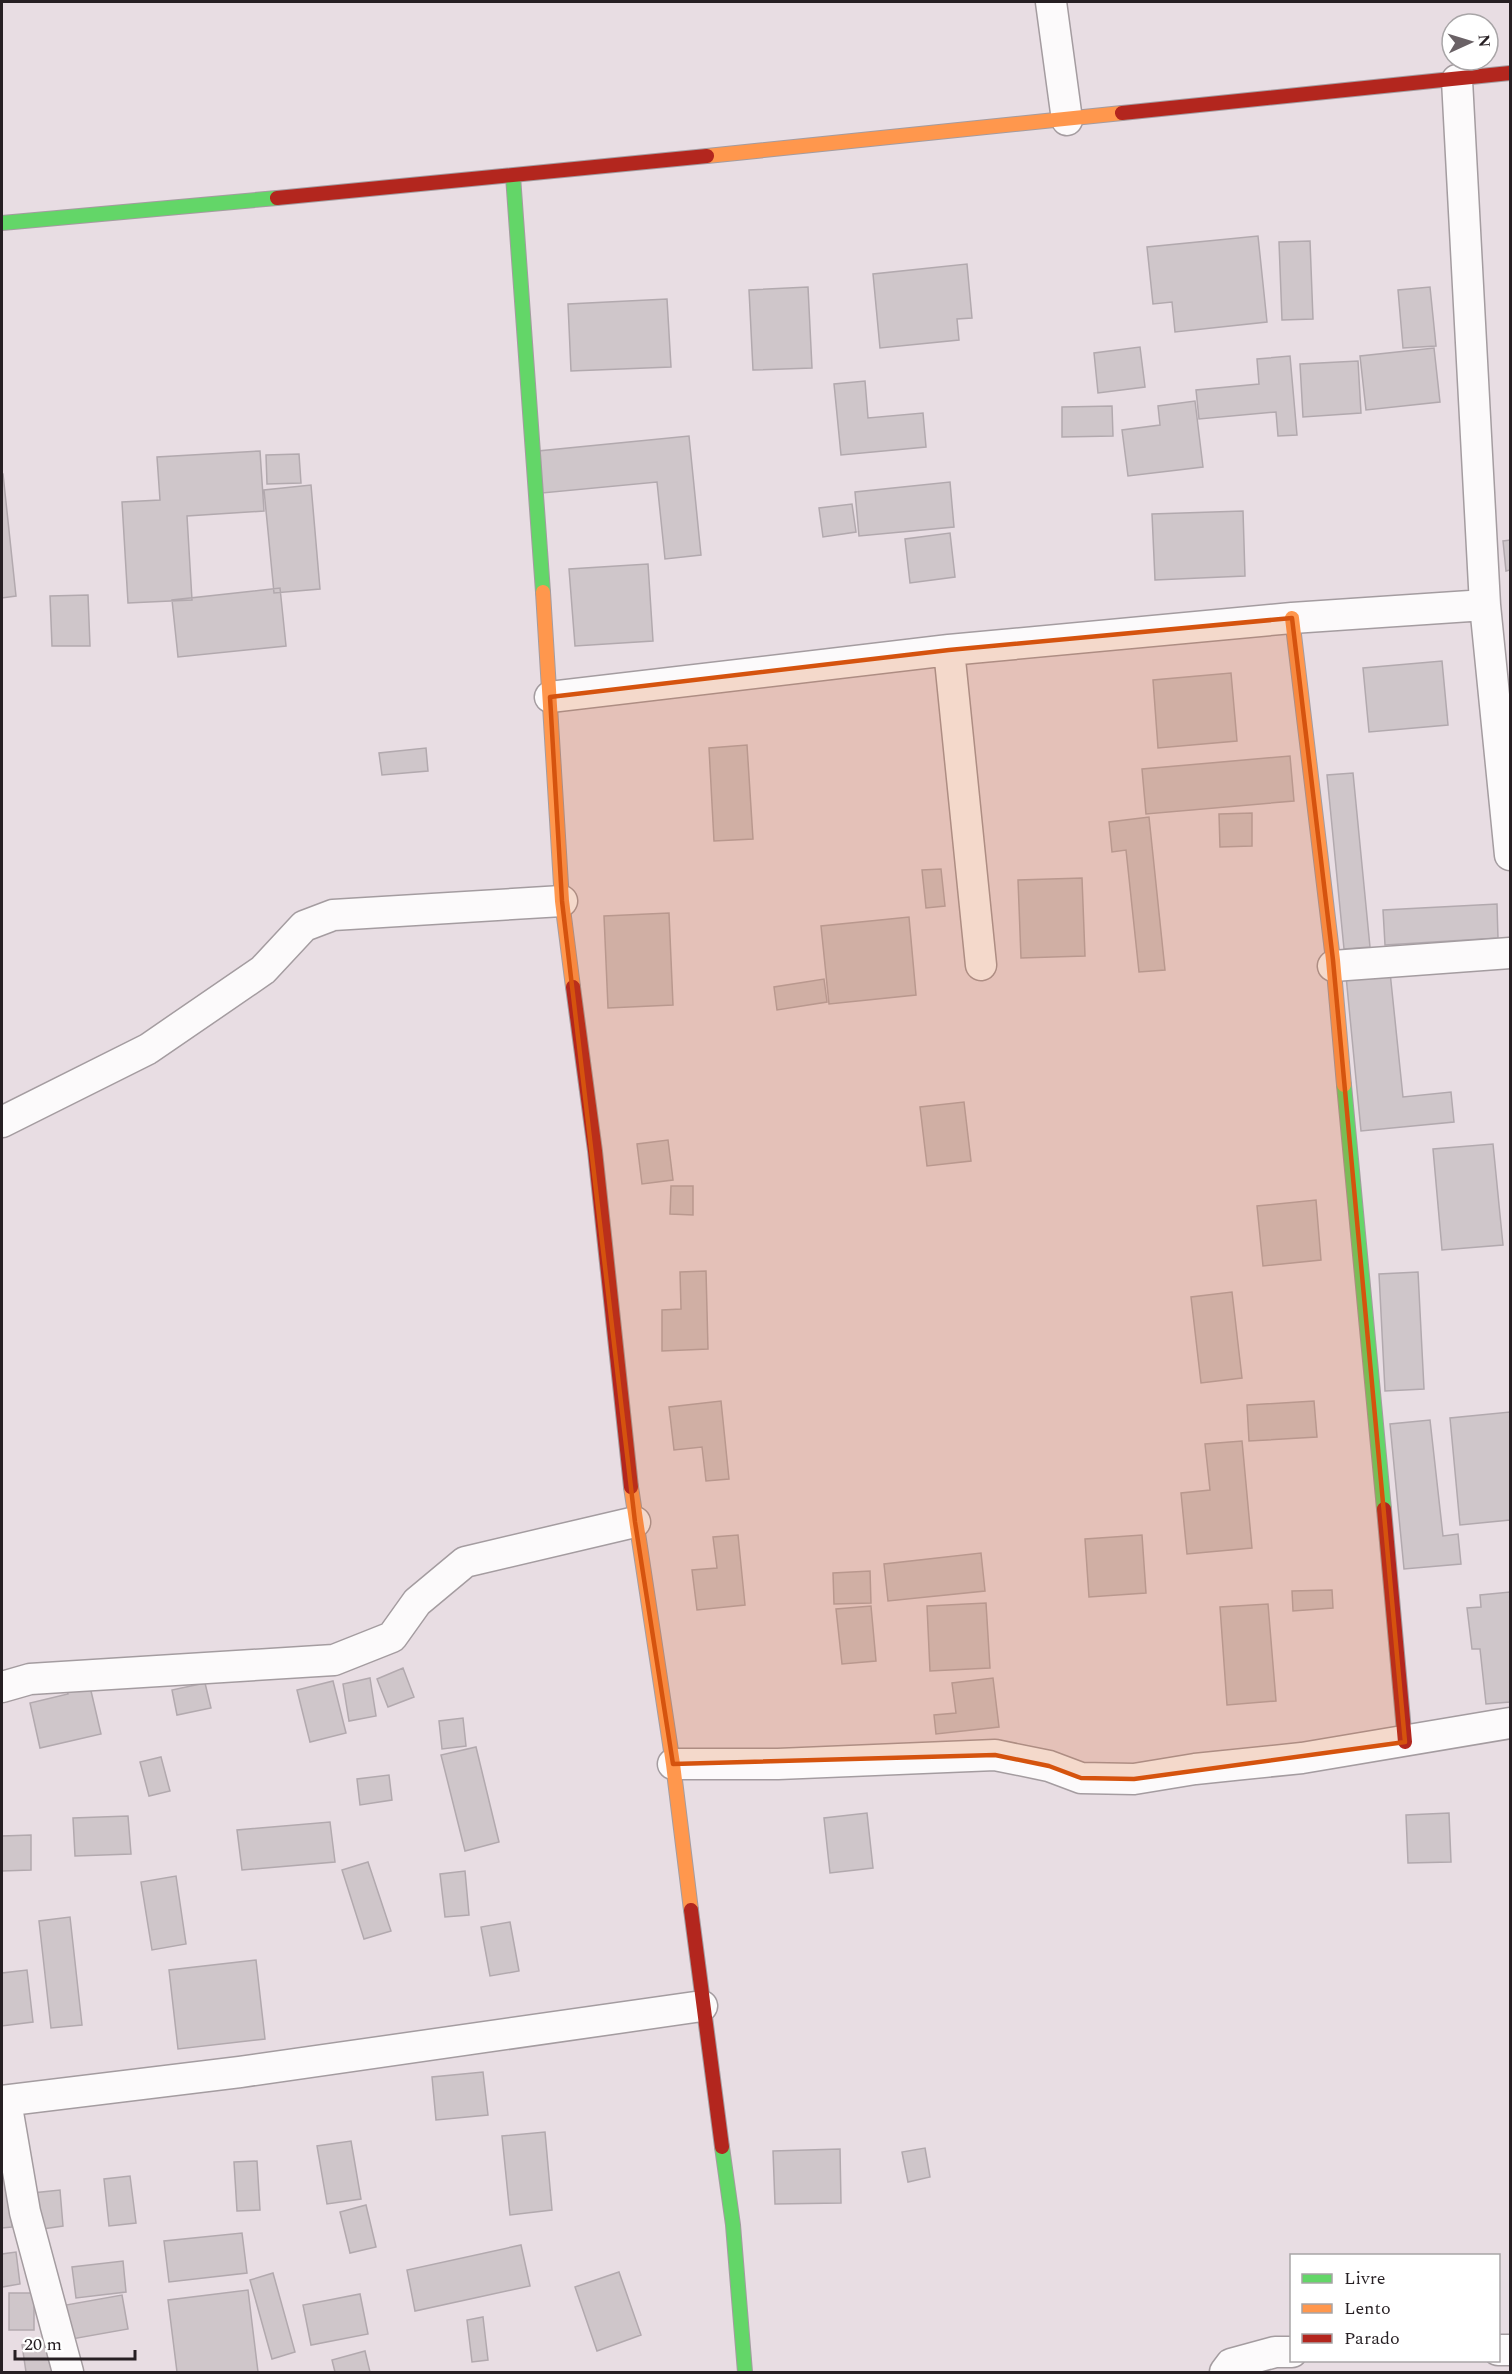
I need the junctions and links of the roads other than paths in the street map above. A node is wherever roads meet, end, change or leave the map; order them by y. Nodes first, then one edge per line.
1 (1051, 2) edge
2 (1510, 74) edge
3 (1457, 80) junction
4 (1067, 120) junction
5 (513, 176) junction
6 (2, 223) edge
7 (1485, 605) junction
8 (1292, 618) junction
9 (949, 650) junction
10 (550, 697) junction
11 (1510, 855) edge
12 (562, 901) junction
13 (1510, 953) edge
14 (981, 965) dead end
15 (1333, 966) junction
16 (2, 1122) edge
17 (635, 1522) junction
18 (2, 1687) edge
19 (1510, 1723) edge
20 (1404, 1742) junction
21 (673, 1764) junction
22 (702, 2006) junction
23 (4, 2101) edge
24 (1290, 2352) edge
25 (68, 2373) edge
26 (745, 2373) edge
27 (1226, 2373) edge

1 - 4 street
2 - 3 street
3 - 4 street
3 - 7 street
4 - 5 street
5 - 6 street
5 - 10 street
7 - 8 street
7 - 11 street
8 - 9 street
8 - 15 street
9 - 10 street
9 - 14 street
10 - 12 street
12 - 16 street
12 - 17 street
13 - 15 street
15 - 20 street
17 - 18 street
17 - 21 street
19 - 20 street
20 - 21 street
21 - 22 street
22 - 23 street
22 - 26 street
23 - 25 street
24 - 27 street

